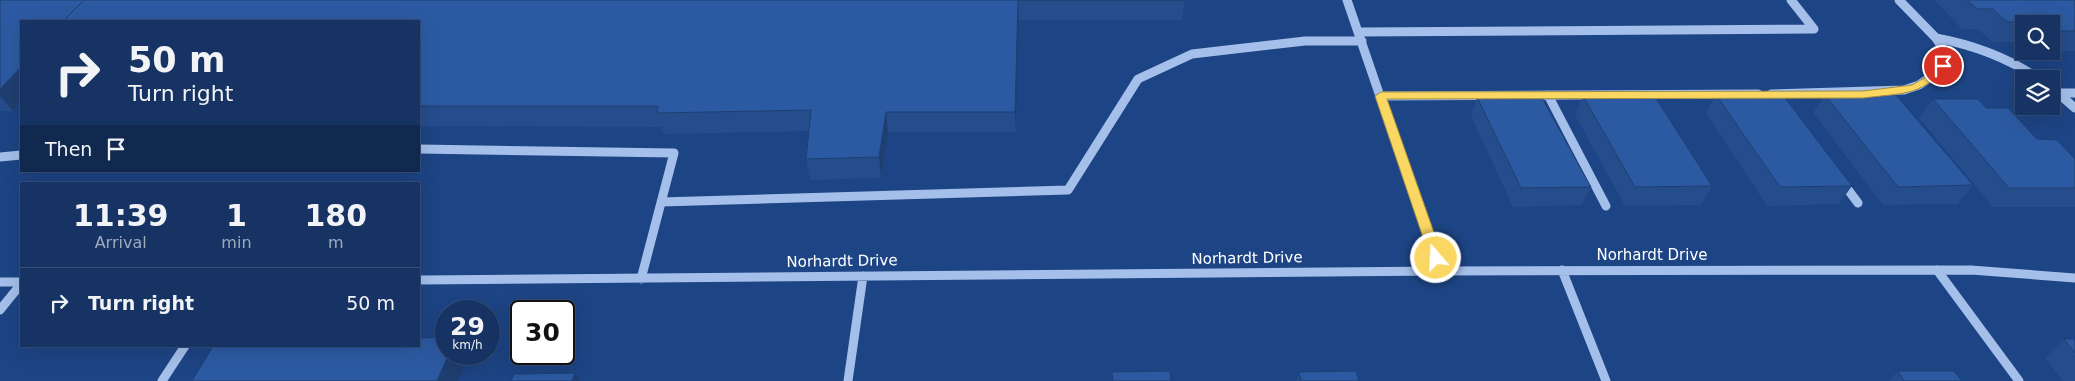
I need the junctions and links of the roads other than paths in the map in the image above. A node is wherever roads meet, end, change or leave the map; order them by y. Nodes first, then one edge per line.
1 (1348, 0) edge
2 (1791, 0) edge
3 (1899, 0) edge
4 (1359, 32) junction
5 (1936, 38) junction
6 (1362, 41) junction
7 (2024, 70) edge
8 (2075, 93) edge
9 (1777, 94) junction
10 (2060, 94) joint
11 (1548, 95) junction
12 (1381, 96) junction
13 (1782, 102) edge
14 (2075, 108) edge
15 (420, 149) edge
16 (20, 155) edge
17 (0, 157) edge
18 (1835, 172) edge
19 (661, 202) junction
20 (1858, 203) dead end
21 (1606, 206) dead end
22 (1562, 270) junction
23 (1937, 270) junction
24 (1440, 271) junction
25 (863, 276) junction
26 (2075, 278) edge
27 (641, 279) junction
28 (420, 280) edge
29 (0, 282) edge
30 (20, 283) edge
31 (20, 284) edge
32 (0, 310) edge
33 (184, 347) edge
34 (162, 381) edge
35 (848, 381) edge
36 (1606, 381) edge
37 (2019, 381) edge

1 - 4 street
2 - 4 street
3 - 5 lane
4 - 6 street
5 - 7 street
5 - 9 lane
6 - 12 street
6 - 19 street
8 - 10 lane
9 - 11 lane
9 - 13 street
10 - 14 street
11 - 12 lane
11 - 21 street
12 - 24 street
15 - 19 street
16 - 17 street
18 - 20 street
19 - 27 street
22 - 23 street, Norhardt Drive
22 - 24 street, Norhardt Drive
22 - 36 street
23 - 26 street, Norhardt Drive
23 - 37 street
24 - 25 street, Norhardt Drive
25 - 27 street, Norhardt Drive
25 - 35 street
27 - 28 street, Norhardt Drive
29 - 30 street
31 - 32 street
33 - 34 street

